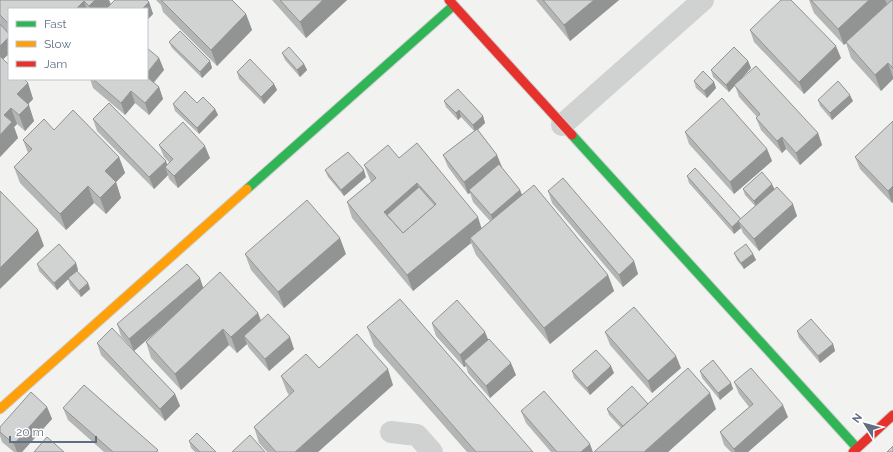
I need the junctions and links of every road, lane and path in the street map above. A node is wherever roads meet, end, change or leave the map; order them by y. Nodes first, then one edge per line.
1 (703, 0) edge
2 (451, 3) edge
3 (562, 125) junction
4 (0, 409) edge
5 (893, 415) edge
6 (391, 432) dead end
7 (855, 450) edge
8 (432, 452) edge

1 - 3 street
2 - 3 street
2 - 4 street
3 - 7 street
5 - 7 street
6 - 8 street

